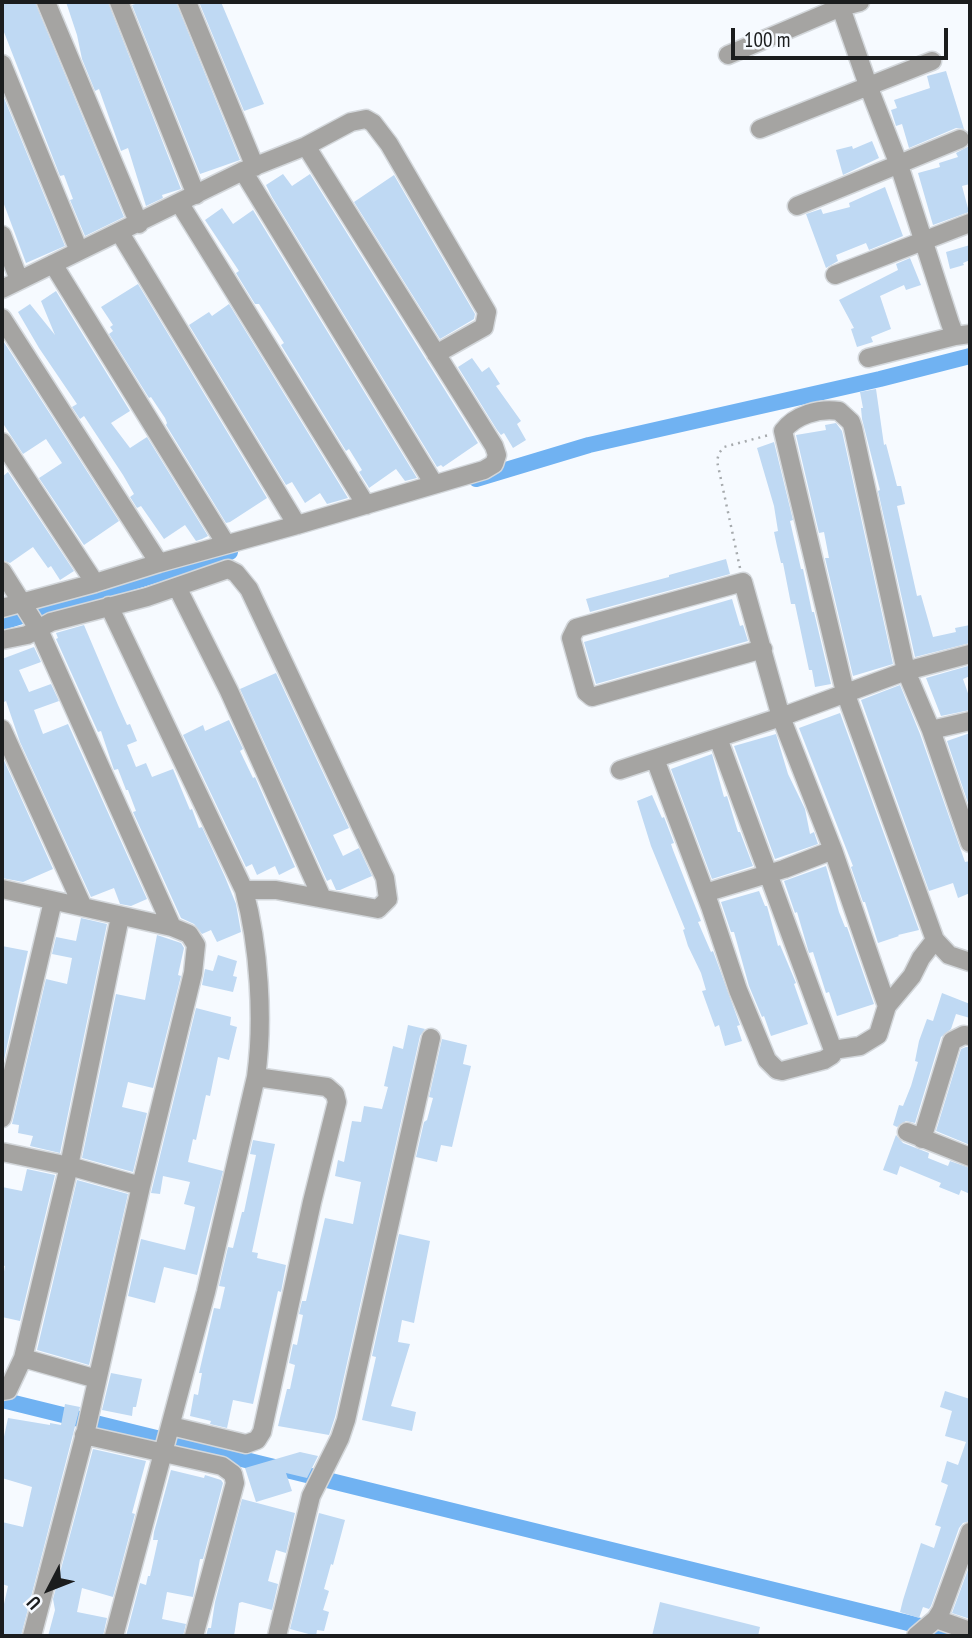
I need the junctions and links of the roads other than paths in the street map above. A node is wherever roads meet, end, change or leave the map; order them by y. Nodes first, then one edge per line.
1 (46, 2) edge
2 (119, 2) edge
3 (187, 2) edge
4 (860, 2) edge
5 (840, 5) edge
6 (728, 55) dead end
7 (932, 61) dead end
8 (2, 64) edge
9 (869, 88) junction
10 (761, 129) dead end
11 (960, 139) dead end
12 (306, 146) junction
13 (900, 165) junction
14 (249, 169) junction
15 (196, 195) junction
16 (180, 204) junction
17 (797, 206) dead end
18 (139, 223) junction
19 (970, 223) edge
20 (120, 233) junction
21 (2, 235) edge
22 (922, 241) junction
23 (79, 251) junction
24 (53, 264) junction
25 (835, 275) dead end
26 (19, 280) junction
27 (2, 289) edge
28 (2, 318) edge
29 (963, 335) edge
30 (436, 354) junction
31 (868, 358) dead end
32 (2, 442) edge
33 (434, 484) junction
34 (366, 505) junction
35 (297, 525) junction
36 (226, 544) junction
37 (159, 563) junction
38 (2, 571) edge
39 (96, 583) junction
40 (177, 587) junction
41 (23, 605) junction
42 (109, 606) junction
43 (2, 608) edge
44 (38, 628) junction
45 (2, 640) edge
46 (763, 649) junction
47 (970, 654) edge
48 (906, 671) junction
49 (845, 692) junction
50 (781, 717) junction
51 (970, 721) edge
52 (2, 729) edge
53 (931, 730) junction
54 (718, 737) junction
55 (655, 759) junction
56 (620, 770) dead end
57 (970, 787) edge
58 (952, 792) junction
59 (970, 843) edge
60 (833, 850) junction
61 (767, 874) junction
62 (2, 890) edge
63 (244, 890) junction
64 (705, 893) junction
65 (322, 898) junction
66 (53, 901) junction
67 (83, 907) junction
68 (120, 917) junction
69 (172, 927) junction
70 (935, 940) junction
71 (970, 962) edge
72 (887, 1006) junction
73 (970, 1036) edge
74 (431, 1038) dead end
75 (833, 1050) junction
76 (256, 1077) junction
77 (2, 1118) edge
78 (2, 1152) edge
79 (970, 1157) edge
80 (69, 1166) junction
81 (141, 1186) junction
82 (23, 1358) junction
83 (97, 1378) junction
84 (2, 1391) edge
85 (87, 1427) junction
86 (167, 1439) junction
87 (970, 1532) edge
88 (927, 1627) edge
89 (970, 1631) edge
90 (32, 1636) edge
91 (114, 1636) edge
92 (194, 1636) edge
93 (277, 1636) edge

1 - 18 street
2 - 15 street
3 - 14 street
4 - 5 street
5 - 6 street
5 - 9 street
7 - 9 street
8 - 23 street
9 - 10 street
9 - 13 street
11 - 13 street
12 - 14 street
12 - 30 street
12 - 30 street
13 - 17 street
13 - 22 street
14 - 15 street
14 - 33 street
15 - 16 street
16 - 18 street
16 - 34 street
18 - 20 street
19 - 22 street
20 - 23 street
20 - 35 street
21 - 26 street
22 - 25 street
22 - 29 street
23 - 24 street
24 - 26 street
24 - 36 street
26 - 27 street
28 - 37 street
29 - 31 street
30 - 33 street
32 - 39 street
33 - 34 street
34 - 35 street
35 - 36 street
36 - 37 street
37 - 39 street
38 - 41 street
39 - 41 street
40 - 42 street
40 - 65 street
40 - 65 street
41 - 43 street
41 - 44 street
42 - 44 street
42 - 63 street
44 - 45 street
44 - 69 street
46 - 46 street
46 - 50 street
47 - 48 street
48 - 49 street
48 - 49 street
48 - 53 street
49 - 50 street
49 - 70 street
50 - 54 street
50 - 60 street
51 - 53 street
52 - 67 street
53 - 58 street
54 - 55 street
54 - 61 street
55 - 56 street
55 - 64 street
57 - 58 street
58 - 59 street
60 - 61 street
60 - 72 street
61 - 64 street
61 - 75 street
62 - 66 street
63 - 65 street
63 - 76 street
64 - 75 street
66 - 67 street
66 - 77 street
67 - 68 street
68 - 69 street
68 - 80 street
69 - 81 street
70 - 71 street
70 - 72 street
72 - 75 street
73 - 79 street
74 - 93 street
76 - 86 street
76 - 86 street
78 - 80 street
80 - 81 street
80 - 82 street
81 - 83 street
82 - 83 street
82 - 84 street
83 - 85 street
85 - 86 street
85 - 90 street
86 - 91 street
86 - 92 street
87 - 88 street
88 - 89 street

